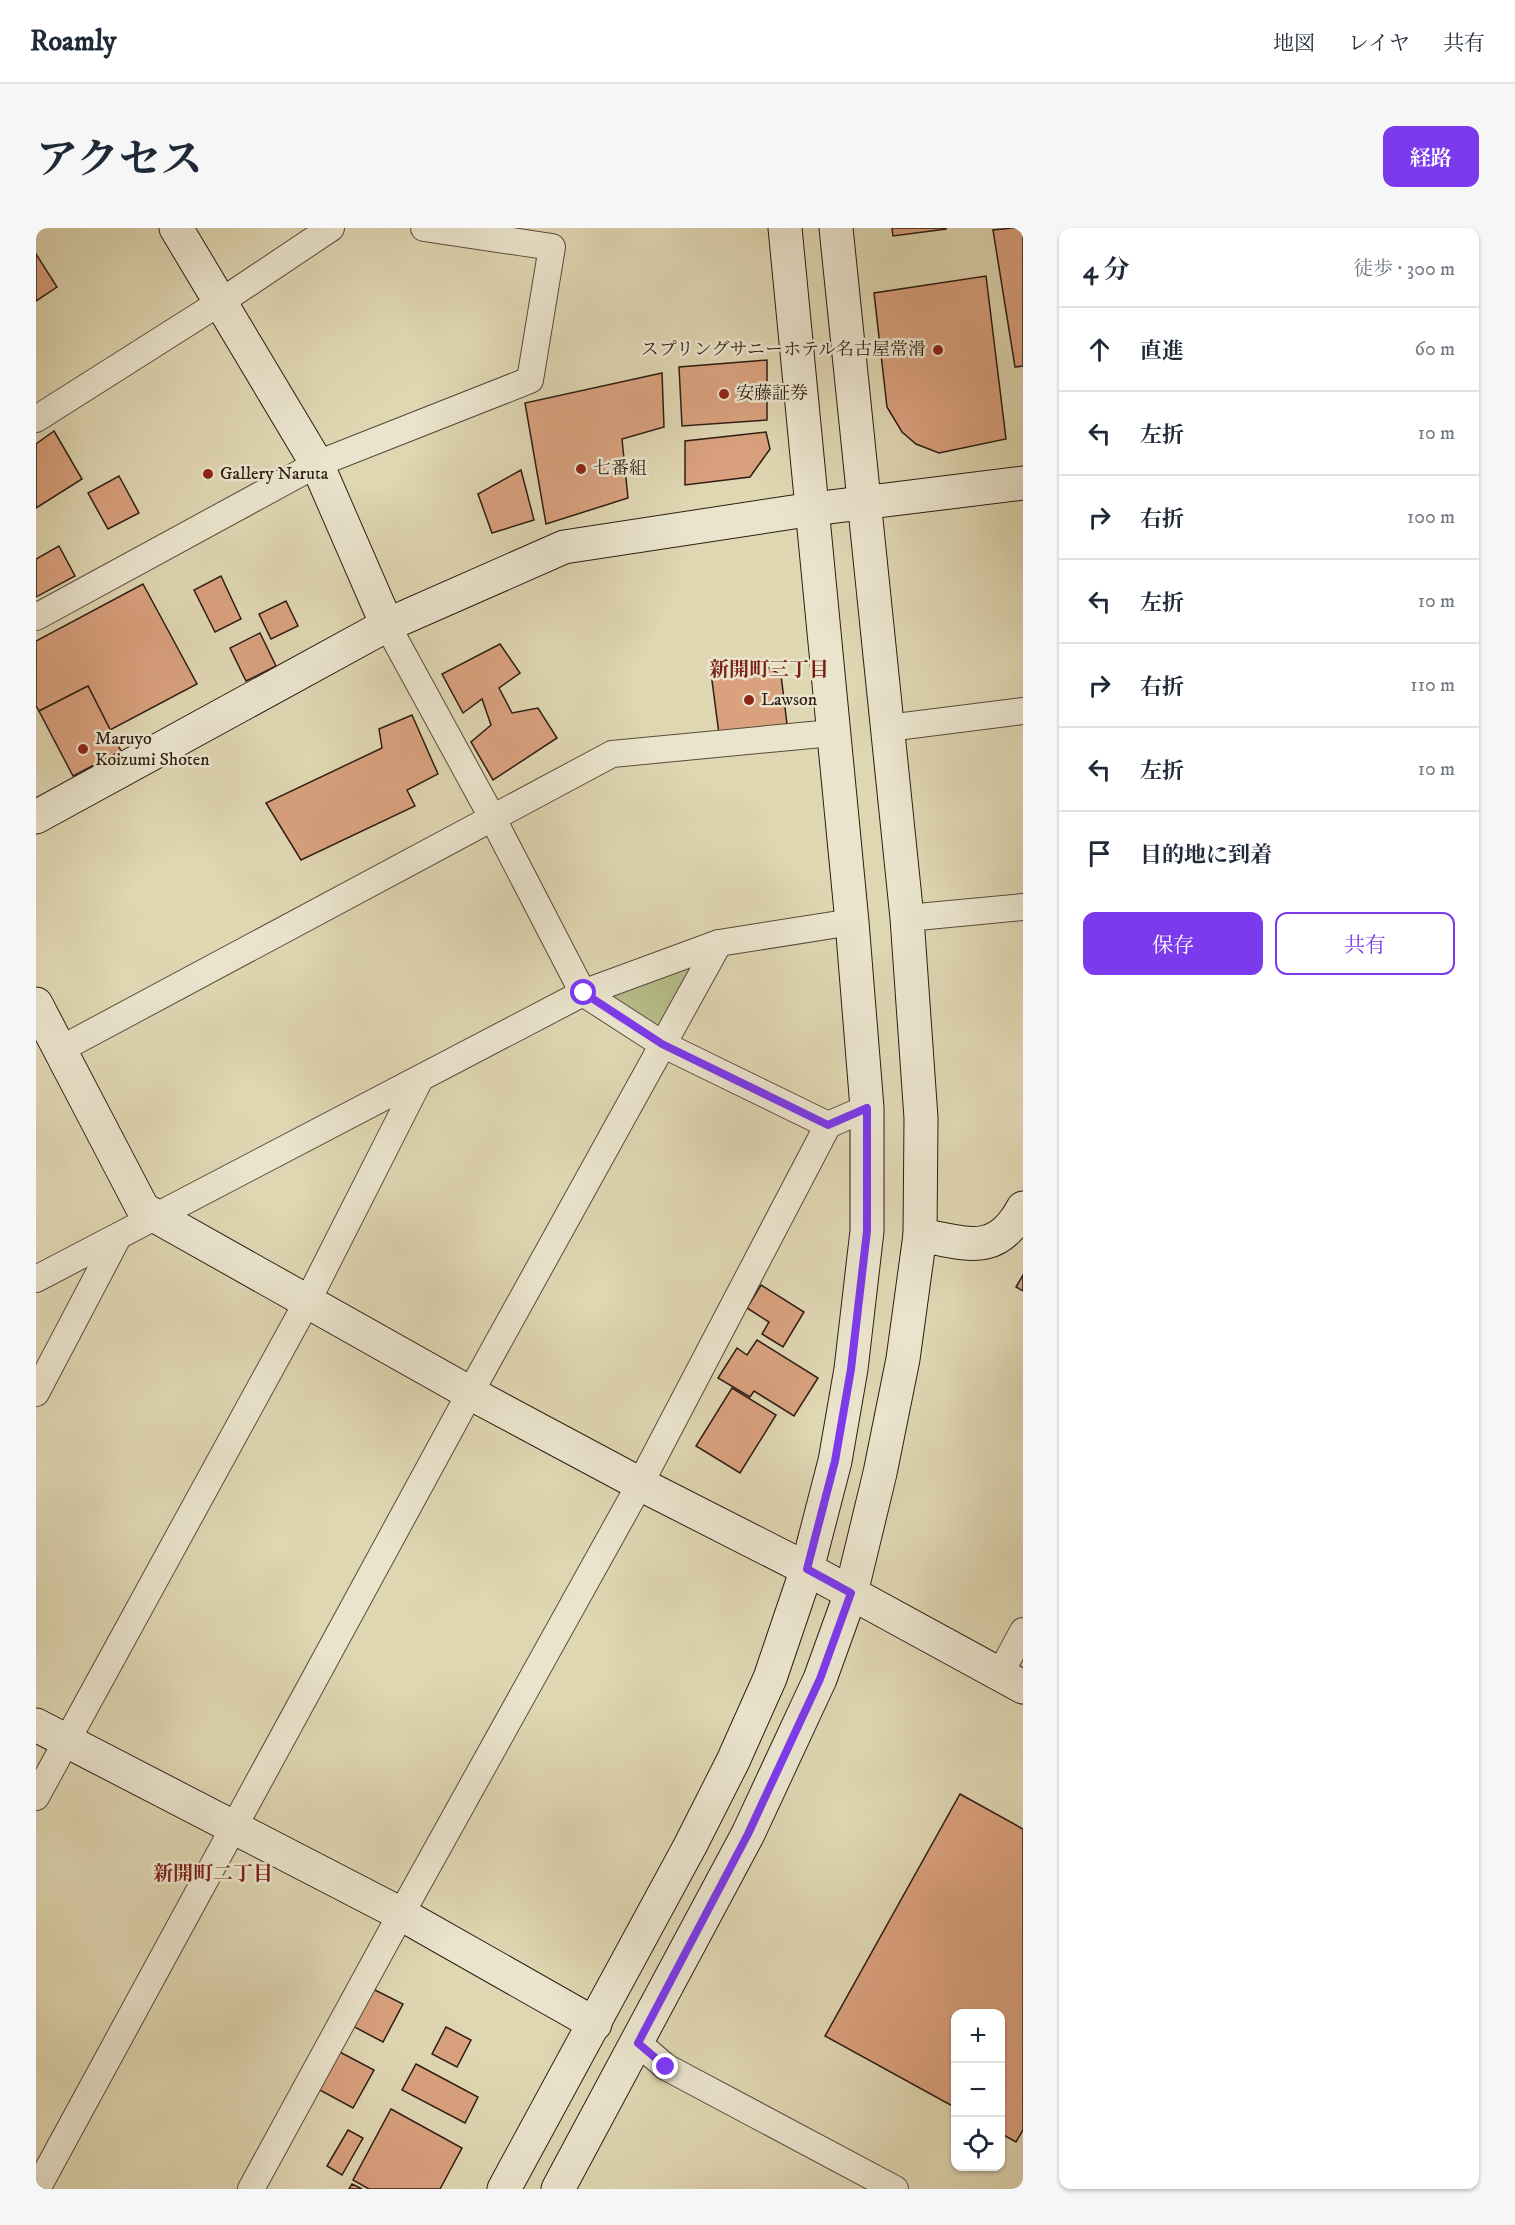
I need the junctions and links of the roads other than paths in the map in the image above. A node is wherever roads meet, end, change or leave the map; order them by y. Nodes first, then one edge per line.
1 (176, 228) edge
2 (331, 228) edge
3 (424, 228) edge
4 (785, 228) edge
5 (836, 228) edge
6 (219, 303) junction
7 (36, 419) edge
8 (316, 464) junction
9 (1023, 483) edge
10 (864, 502) junction
11 (813, 509) junction
12 (36, 617) edge
13 (387, 625) junction
14 (1023, 711) edge
15 (888, 728) junction
16 (832, 733) junction
17 (36, 817) edge
18 (493, 819) junction
19 (1023, 907) edge
20 (907, 918) junction
21 (852, 922) junction
22 (718, 943) junction
23 (584, 993) junction
24 (36, 1004) edge
25 (662, 1044) junction
26 (61, 1049) junction
27 (420, 1079) junction
28 (867, 1108) junction
29 (828, 1125) junction
30 (156, 1216) junction
31 (1021, 1216) edge
32 (920, 1235) junction
33 (118, 1237) junction
34 (36, 1280) edge
35 (307, 1302) junction
36 (36, 1393) edge
37 (470, 1393) junction
38 (639, 1484) junction
39 (807, 1569) junction
40 (851, 1593) junction
41 (1023, 1631) edge
42 (1011, 1681) edge
43 (36, 1725) edge
44 (66, 1741) junction
45 (36, 1797) edge
46 (235, 1828) junction
47 (401, 1914) junction
48 (594, 2024) junction
49 (638, 2043) junction
50 (37, 2189) edge
51 (251, 2189) edge
52 (504, 2189) edge
53 (558, 2189) edge
54 (895, 2189) edge

1 - 6 street
2 - 6 street
3 - 8 street
4 - 11 street
5 - 10 street
6 - 7 street
6 - 8 street
8 - 12 street
8 - 13 street
9 - 10 street
10 - 11 street
10 - 15 street
11 - 13 street
11 - 16 street
13 - 17 street
13 - 18 street
14 - 15 street
15 - 20 street
16 - 18 street
16 - 21 street
18 - 23 street
18 - 26 street
19 - 20 street
20 - 32 street
21 - 22 street
21 - 28 street
22 - 23 street
22 - 25 street
23 - 25 street
23 - 27 street
24 - 26 street
25 - 29 street
25 - 37 street
26 - 30 street
27 - 30 street
27 - 35 street
28 - 29 street
28 - 39 street
29 - 38 street
30 - 33 street
30 - 35 street
31 - 32 street
32 - 40 street
33 - 34 street
33 - 36 street
35 - 37 street
35 - 44 street
37 - 38 street
37 - 46 street
38 - 39 street
38 - 47 street
39 - 40 street
39 - 48 street
40 - 42 street
40 - 49 street
41 - 42 street
43 - 44 street
44 - 45 street
44 - 46 street
46 - 47 street
46 - 50 street
47 - 48 street
47 - 51 street
48 - 52 street
49 - 53 street
49 - 54 street

